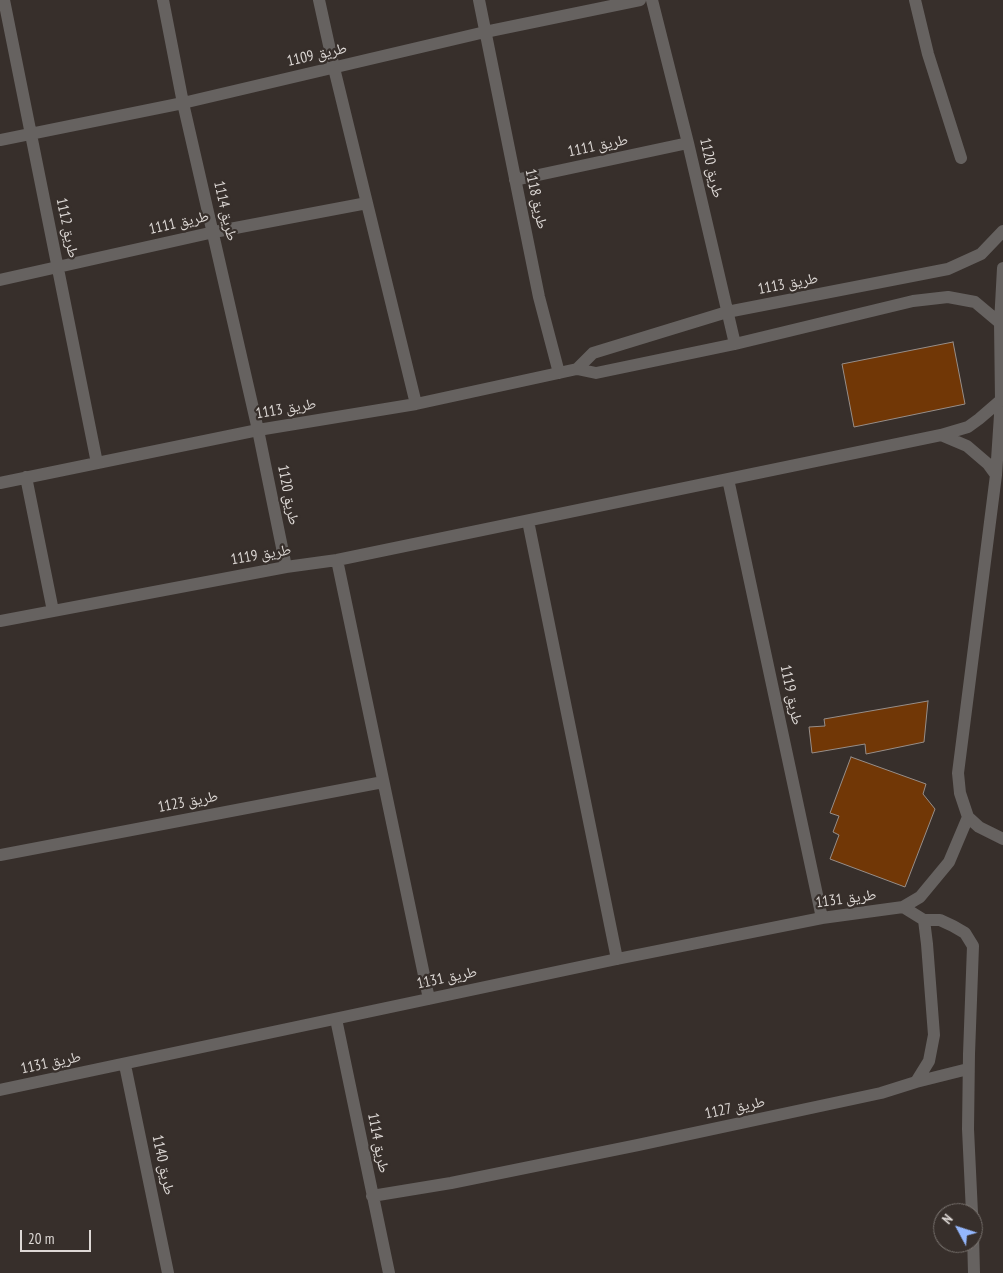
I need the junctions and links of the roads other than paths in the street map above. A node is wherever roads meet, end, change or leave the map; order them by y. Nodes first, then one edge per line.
1 (4, 0) edge
2 (162, 0) edge
3 (320, 0) edge
4 (479, 0) edge
5 (640, 0) edge
6 (652, 0) edge
7 (915, 0) edge
8 (485, 32) junction
9 (334, 68) junction
10 (183, 103) junction
11 (31, 133) junction
12 (0, 140) edge
13 (688, 143) junction
14 (961, 158) dead end
15 (515, 180) junction
16 (367, 203) junction
17 (214, 232) junction
18 (1003, 232) edge
19 (58, 267) junction
20 (1003, 268) edge
21 (0, 280) edge
22 (727, 312) junction
23 (1000, 323) junction
24 (735, 344) junction
25 (577, 369) junction
26 (559, 372) junction
27 (1001, 400) junction
28 (416, 404) junction
29 (258, 430) junction
30 (941, 435) junction
31 (97, 463) junction
32 (996, 475) junction
33 (26, 477) junction
34 (728, 479) junction
35 (0, 482) edge
36 (528, 521) junction
37 (337, 560) junction
38 (286, 567) junction
39 (53, 611) junction
40 (0, 621) edge
41 (382, 782) junction
42 (968, 817) junction
43 (1003, 839) edge
44 (0, 855) edge
45 (903, 907) junction
46 (822, 918) junction
47 (924, 920) junction
48 (617, 958) junction
49 (429, 999) junction
50 (336, 1019) junction
51 (125, 1064) junction
52 (968, 1069) junction
53 (916, 1082) junction
54 (0, 1090) edge
55 (372, 1196) junction
56 (972, 1203) edge
57 (973, 1253) edge
58 (168, 1273) edge
59 (390, 1273) edge
60 (974, 1273) edge

1 - 11 street, طريق 1112
2 - 10 street, طريق 1114
3 - 9 street
4 - 8 street, طريق 1118
5 - 8 street, طريق 1109
6 - 13 street, طريق 1120
7 - 14 street
8 - 9 street, طريق 1109
8 - 15 street, طريق 1118
9 - 10 street, طريق 1109
9 - 16 street
10 - 11 street, طريق 1109
10 - 17 street, طريق 1114
11 - 12 street, طريق 1109
11 - 19 street, طريق 1112
13 - 15 street, طريق 1111
13 - 22 street, طريق 1120
15 - 26 street, طريق 1118
16 - 17 street, طريق 1111
16 - 28 street
17 - 19 street, طريق 1111
17 - 29 street, طريق 1114
18 - 22 street, طريق 1113
19 - 21 street, طريق 1111
19 - 31 street, طريق 1112
20 - 23 street
22 - 24 street, طريق 1120
22 - 25 street, طريق 1113
23 - 24 street, طريق 1113
23 - 27 street
24 - 25 street, طريق 1113
25 - 26 street, طريق 1113
26 - 28 street, طريق 1113
27 - 30 street, طريق 1119
27 - 32 street
28 - 29 street, طريق 1113
29 - 31 street, طريق 1113
29 - 38 street, طريق 1120
30 - 32 street
30 - 34 street, طريق 1119
31 - 33 street, طريق 1113
32 - 42 street
33 - 35 street, طريق 1113
33 - 39 street
34 - 36 street, طريق 1119
34 - 46 street, طريق 1119
36 - 37 street, طريق 1119
36 - 48 street
37 - 38 street, طريق 1119
37 - 41 street
38 - 39 street, طريق 1119
39 - 40 street, طريق 1119
41 - 44 street, طريق 1123
41 - 49 street
42 - 43 street
42 - 45 street
45 - 46 street, طريق 1131
45 - 47 street
46 - 48 street, طريق 1131
47 - 52 street
47 - 53 street
48 - 49 street, طريق 1131
49 - 50 street, طريق 1131
50 - 51 street, طريق 1131
50 - 55 street, طريق 1114
51 - 54 street, طريق 1131
51 - 58 street, طريق 1140
52 - 53 street, طريق 1127
52 - 56 street
53 - 55 street, طريق 1127
55 - 59 street, طريق 1114
57 - 60 street

